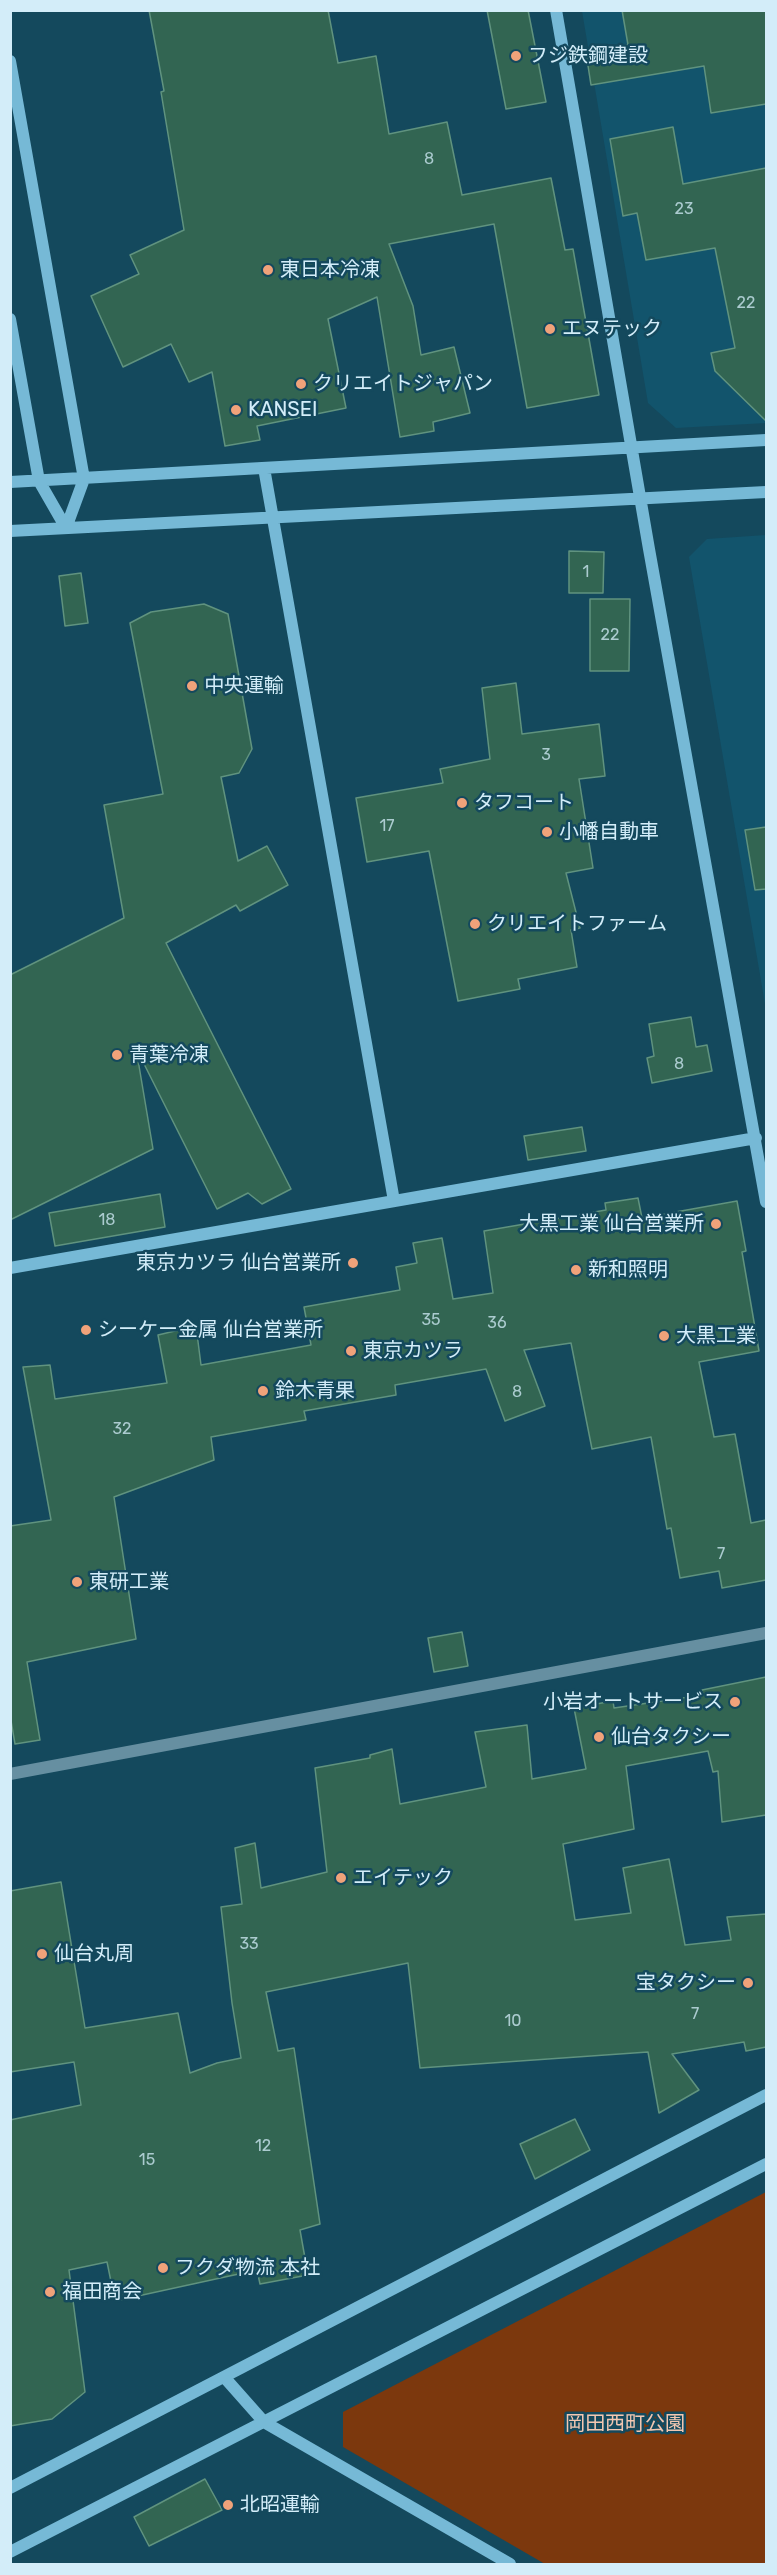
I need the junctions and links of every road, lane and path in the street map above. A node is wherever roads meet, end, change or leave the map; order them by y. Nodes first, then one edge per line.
1 (556, 10) edge
2 (10, 62) edge
3 (10, 319) edge
4 (766, 440) edge
5 (631, 446) junction
6 (264, 468) junction
7 (84, 479) junction
8 (39, 481) junction
9 (10, 482) edge
10 (766, 492) edge
11 (640, 498) junction
12 (274, 517) junction
13 (66, 528) junction
14 (10, 531) edge
15 (756, 1138) junction
16 (394, 1201) junction
17 (766, 1202) edge
18 (10, 1268) edge
19 (766, 1633) edge
20 (10, 1774) edge
21 (766, 2095) edge
22 (766, 2164) edge
23 (225, 2378) junction
24 (264, 2421) junction
25 (10, 2488) edge
26 (10, 2552) edge
27 (510, 2565) edge

1 - 5 street
2 - 7 street
3 - 8 street
4 - 5 street
5 - 6 street
5 - 11 street
6 - 7 street
6 - 12 street
7 - 8 street
7 - 13 street
8 - 9 street
8 - 13 street
10 - 11 street
11 - 12 street
11 - 15 street
12 - 13 street
12 - 16 street
13 - 14 street
15 - 16 street
15 - 17 street
16 - 18 street
19 - 20 street
21 - 23 street
22 - 24 street
23 - 24 street
23 - 25 street
24 - 26 street
24 - 27 street

